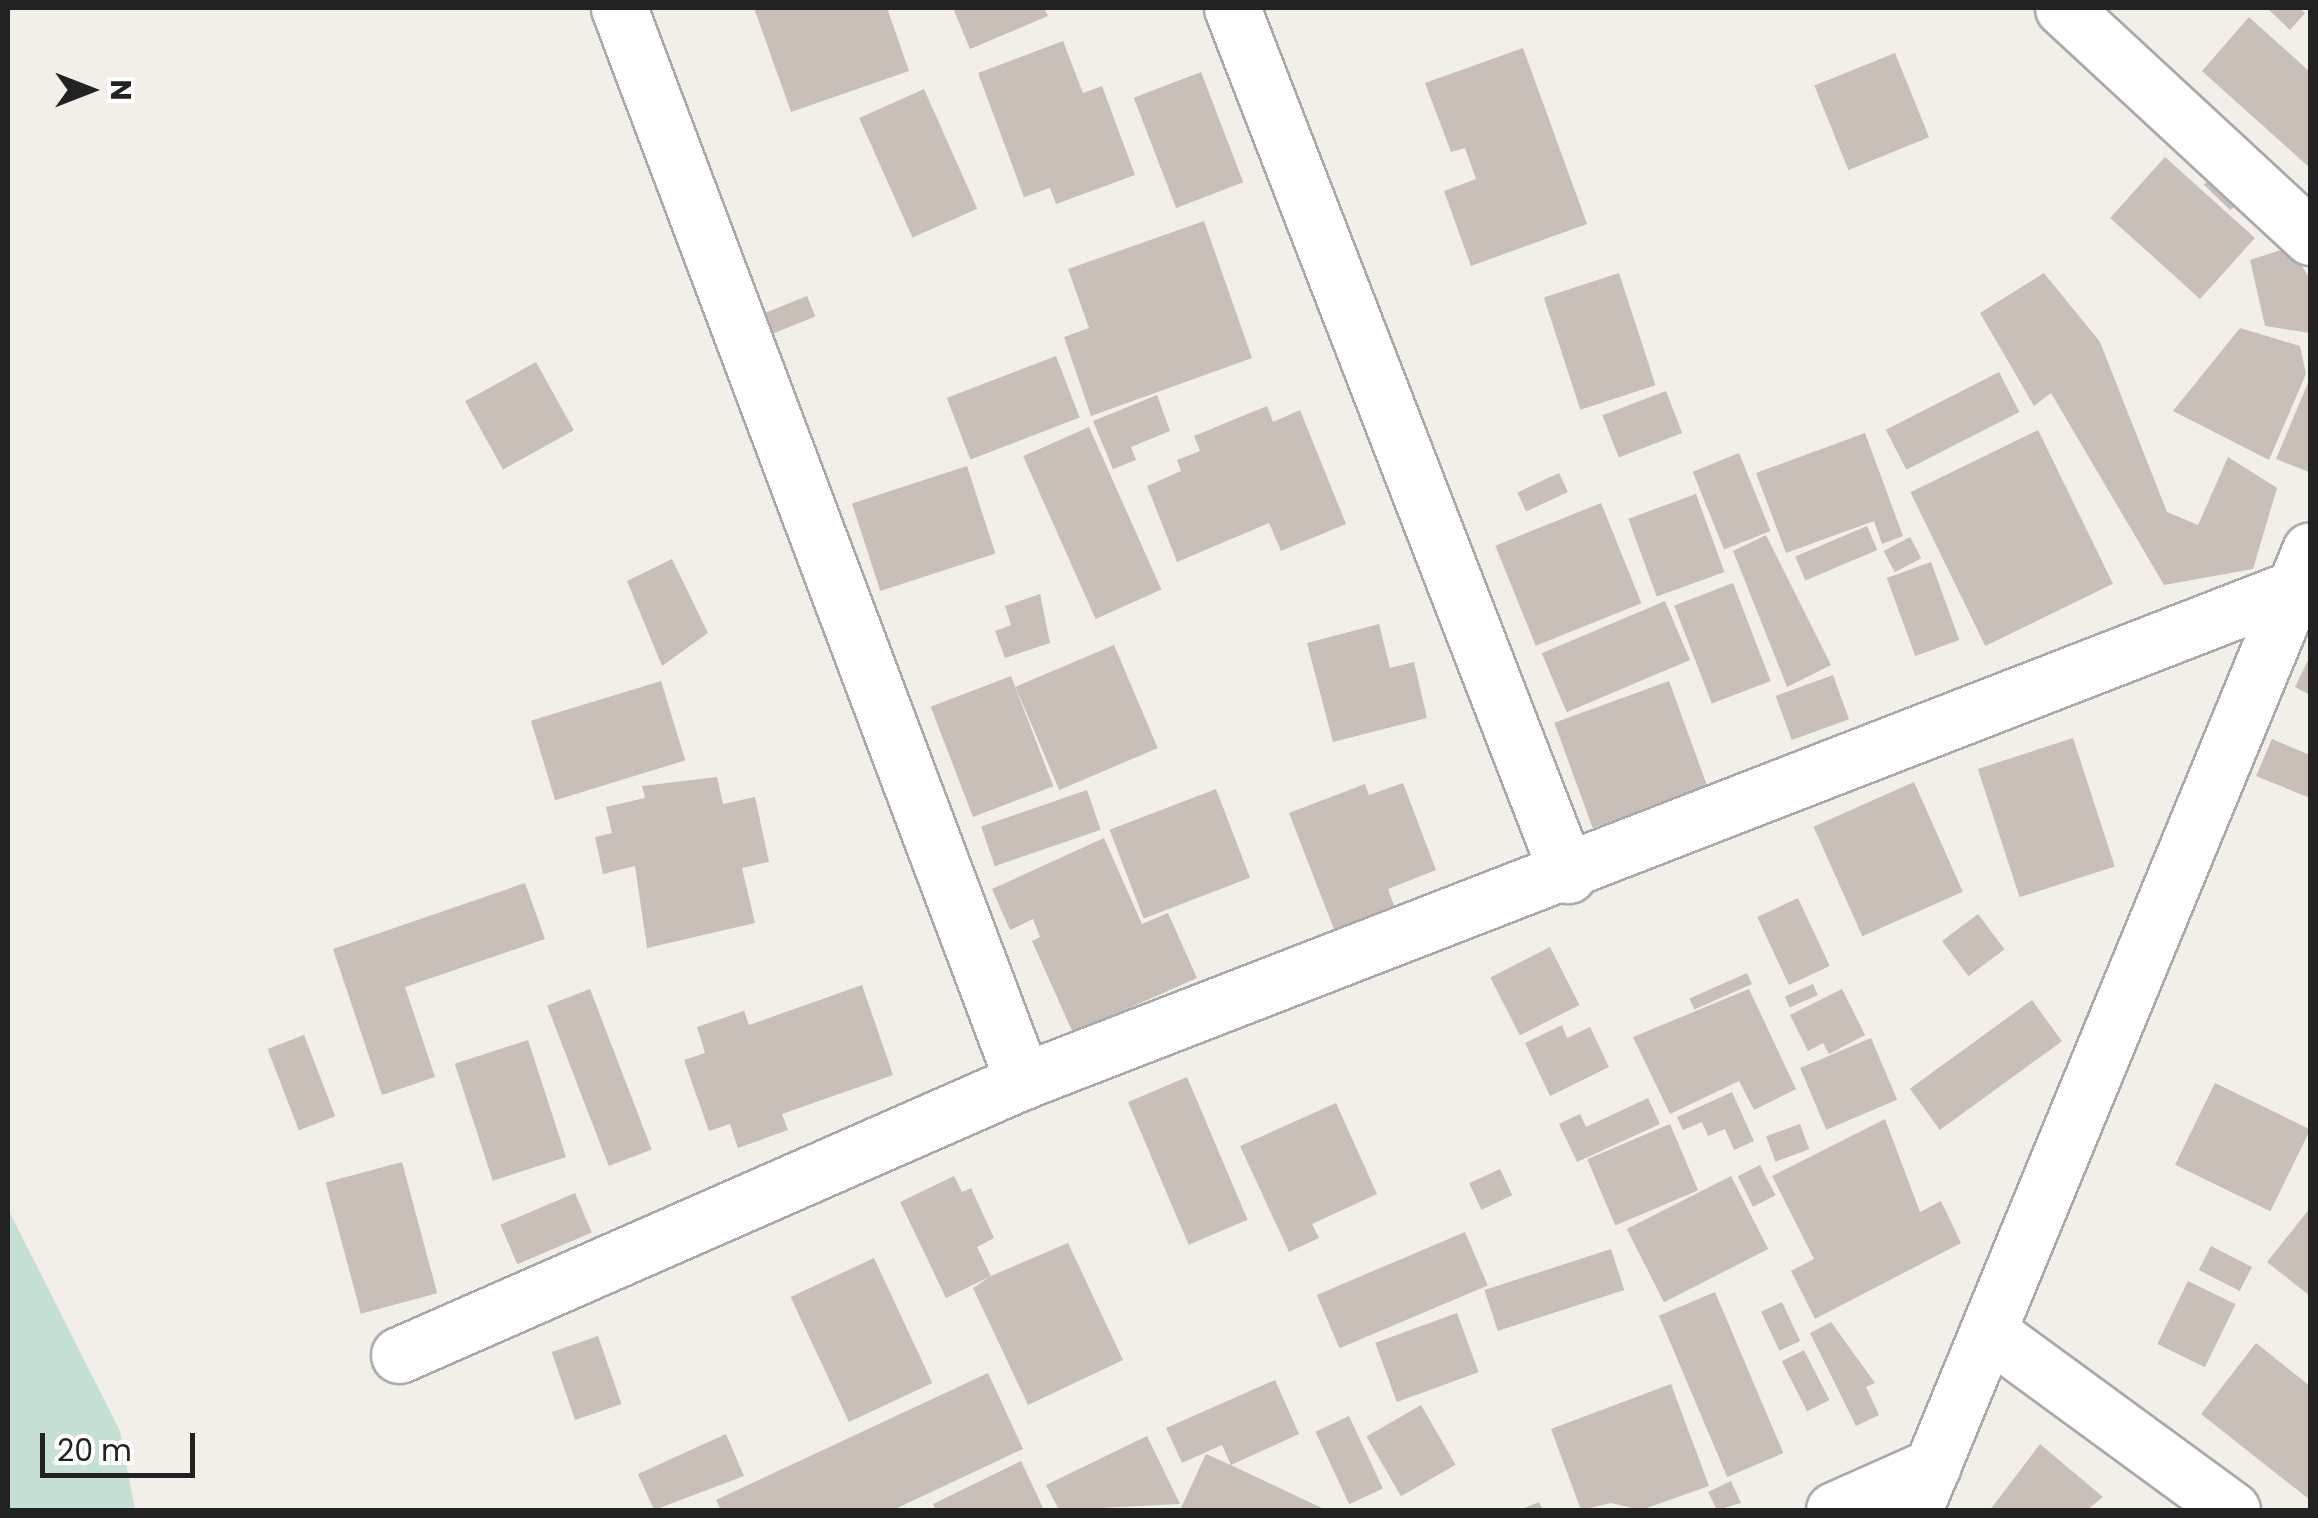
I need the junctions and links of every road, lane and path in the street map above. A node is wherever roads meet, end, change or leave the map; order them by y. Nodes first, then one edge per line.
1 (619, 8) edge
2 (1232, 8) edge
3 (2062, 8) edge
4 (2310, 237) edge
5 (2302, 569) edge
6 (1568, 875) junction
7 (1023, 1080) junction
8 (1989, 1332) junction
9 (399, 1355) dead end
10 (1923, 1488) edge
11 (1834, 1510) edge
12 (2232, 1510) edge

1 - 7 street
2 - 6 street
3 - 4 street
5 - 6 street
5 - 8 street
6 - 7 street
7 - 9 street
8 - 10 street
8 - 12 street
10 - 11 street

